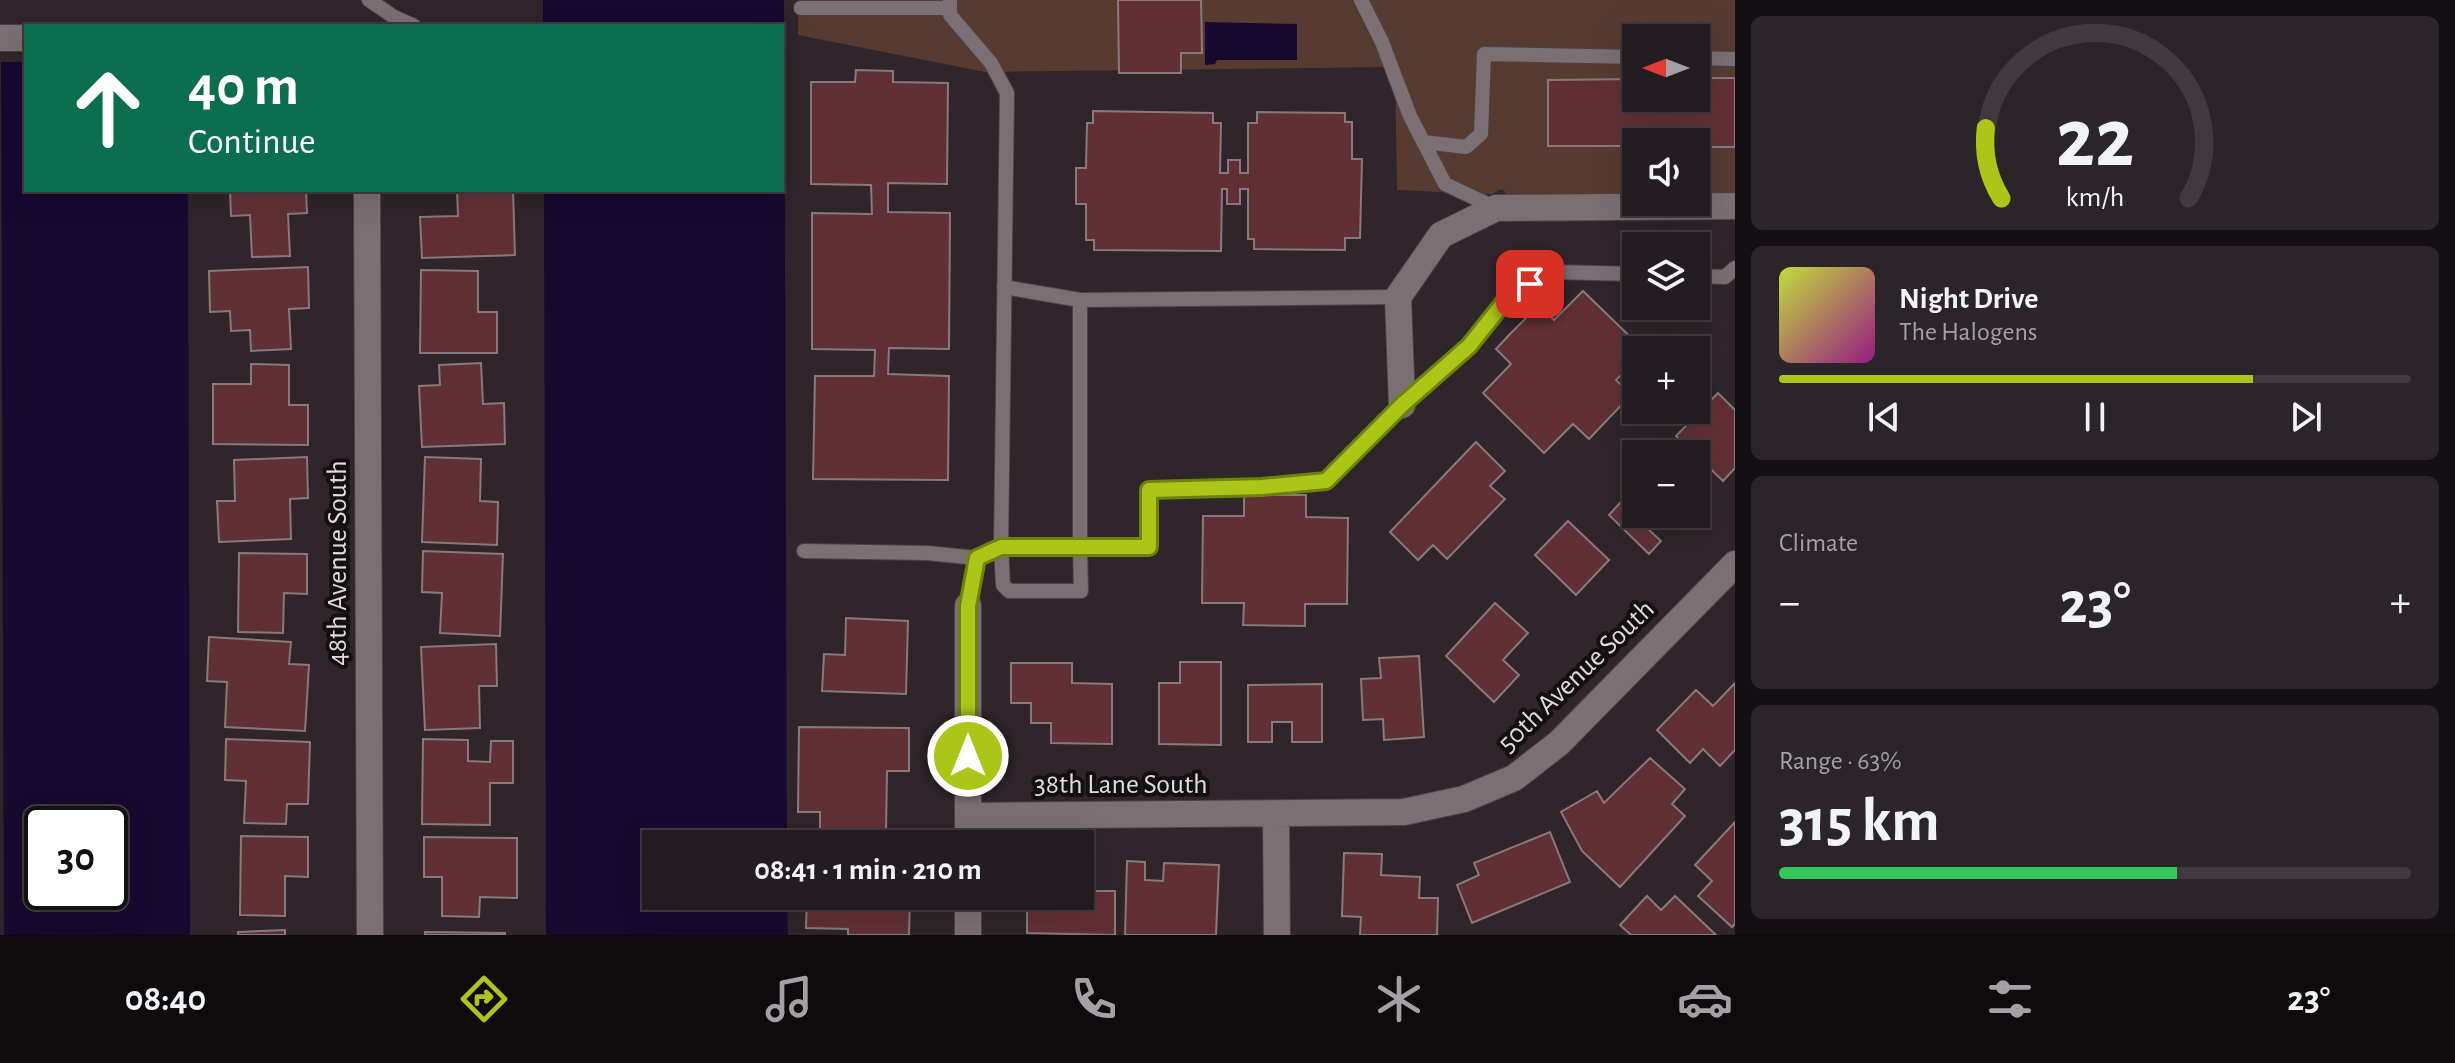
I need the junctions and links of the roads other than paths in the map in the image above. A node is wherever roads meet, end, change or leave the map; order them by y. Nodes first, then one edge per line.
1 (369, 0) edge
2 (1361, 0) edge
3 (950, 4) edge
4 (801, 8) dead end
5 (410, 24) edge
6 (0, 38) edge
7 (24, 38) edge
8 (1622, 57) edge
9 (1710, 58) edge
10 (1735, 59) edge
11 (1424, 142) junction
12 (367, 192) edge
13 (1735, 206) edge
14 (1496, 208) junction
15 (1735, 268) edge
16 (1622, 274) edge
17 (1710, 276) edge
18 (1004, 287) junction
19 (1398, 297) junction
20 (1080, 300) junction
21 (1402, 405) junction
22 (1001, 547) junction
23 (1080, 547) junction
24 (804, 551) dead end
25 (977, 558) junction
26 (1735, 564) edge
27 (968, 606) joint
28 (1276, 814) junction
29 (968, 816) junction
30 (968, 830) edge
31 (968, 910) edge
32 (370, 935) edge
33 (968, 935) edge
34 (1277, 935) edge

1 - 5 lane
2 - 11 lane
3 - 4 lane
3 - 18 lane
6 - 7 street
8 - 11 lane
9 - 10 lane
11 - 14 lane
12 - 32 street, 48th Avenue South
13 - 14 street
14 - 19 street
15 - 17 lane
16 - 21 lane
18 - 20 lane
18 - 22 lane
19 - 20 lane
19 - 21 street
20 - 23 lane
21 - 23 lane
22 - 23 lane
22 - 23 lane
22 - 25 lane
24 - 25 lane
25 - 27 lane
26 - 28 street, 50th Avenue South
27 - 29 street
28 - 29 street, 38th Lane South
28 - 34 street
29 - 30 street
31 - 33 street

